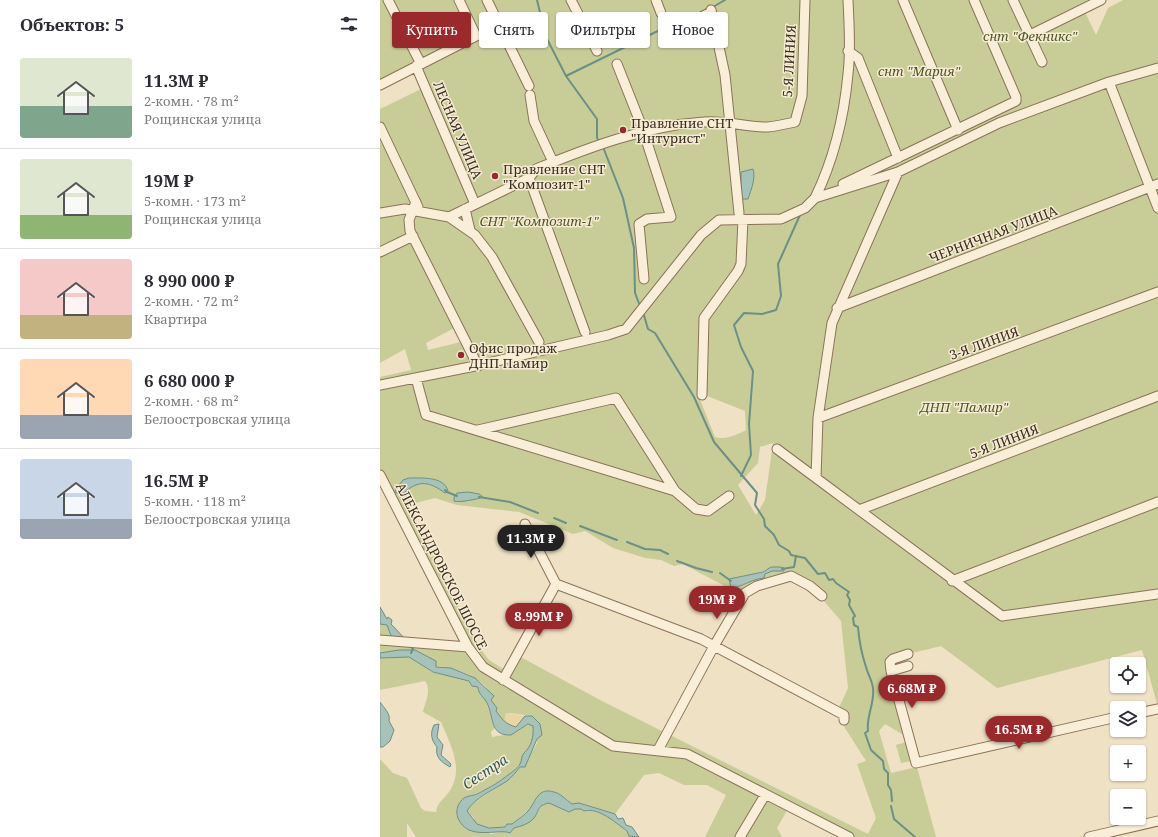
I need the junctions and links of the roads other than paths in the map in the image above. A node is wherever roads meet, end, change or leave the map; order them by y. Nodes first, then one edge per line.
1 (388, 0) edge
2 (459, 0) edge
3 (487, 0) edge
4 (570, 0) edge
5 (656, 0) edge
6 (805, 0) edge
7 (848, 0) edge
8 (903, 0) edge
9 (974, 0) edge
10 (1013, 0) edge
11 (1081, 0) edge
12 (1101, 0) edge
13 (1085, 9) junction
14 (661, 12) edge
15 (1030, 35) junction
16 (719, 48) edge
17 (597, 51) dead end
18 (848, 51) junction
19 (1042, 62) dead end
20 (616, 64) dead end
21 (419, 65) junction
22 (1158, 68) edge
23 (1109, 82) junction
24 (380, 85) edge
25 (729, 122) junction
26 (380, 127) edge
27 (958, 130) junction
28 (643, 131) junction
29 (898, 158) junction
30 (553, 162) junction
31 (898, 172) junction
32 (529, 178) junction
33 (1154, 186) edge
34 (816, 197) junction
35 (475, 204) junction
36 (416, 208) junction
37 (1158, 208) edge
38 (465, 209) junction
39 (380, 213) edge
40 (741, 216) junction
41 (449, 217) junction
42 (470, 230) junction
43 (413, 236) junction
44 (380, 252) edge
45 (644, 278) dead end
46 (1158, 292) edge
47 (837, 308) junction
48 (585, 332) dead end
49 (539, 342) dead end
50 (478, 366) junction
51 (416, 378) junction
52 (380, 385) edge
53 (702, 394) dead end
54 (1158, 396) edge
55 (818, 418) junction
56 (478, 430) junction
57 (777, 449) dead end
58 (380, 475) edge
59 (816, 478) junction
60 (675, 491) junction
61 (729, 496) dead end
62 (1158, 502) edge
63 (859, 510) junction
64 (525, 524) dead end
65 (952, 581) junction
66 (556, 584) junction
67 (1158, 594) edge
68 (822, 596) dead end
69 (380, 640) edge
70 (714, 646) junction
71 (468, 647) junction
72 (908, 654) dead end
73 (908, 666) dead end
74 (891, 671) junction
75 (503, 680) junction
76 (1158, 709) edge
77 (1146, 712) edge
78 (1110, 719) edge
79 (844, 720) dead end
80 (658, 750) junction
81 (765, 795) junction
82 (1158, 821) edge
83 (740, 837) edge
84 (849, 837) edge
85 (1089, 837) edge

1 - 21 street, ЛЕСНАЯ УЛИЦА
2 - 21 street
3 - 30 street
4 - 17 street
5 - 14 street
6 - 25 street, 5-Я ЛИНИЯ
7 - 18 street
8 - 27 street
9 - 27 street
10 - 15 street
11 - 13 street
12 - 13 street
13 - 15 street
15 - 19 street
16 - 25 street
18 - 29 street
18 - 34 street
20 - 28 street
21 - 24 street
21 - 35 street, ЛЕСНАЯ УЛИЦА
22 - 23 street
23 - 31 street
23 - 33 street
25 - 28 street
25 - 40 street
26 - 36 street
27 - 29 street
28 - 30 street
28 - 45 street
29 - 34 street
30 - 32 street
31 - 34 street
31 - 47 street
32 - 35 street
32 - 48 street
33 - 37 street
33 - 47 street, ЧЕРНИЧНАЯ УЛИЦА
34 - 40 street
35 - 38 street
36 - 39 street
36 - 41 street
36 - 43 street
38 - 41 street
38 - 42 street
40 - 50 street
40 - 53 street
41 - 42 street
42 - 49 street
43 - 44 street
43 - 50 street
46 - 55 street, 3-Я ЛИНИЯ
47 - 55 street
50 - 51 street
51 - 52 street
51 - 56 street
54 - 63 street, 5-Я ЛИНИЯ
55 - 59 street
56 - 60 street
56 - 60 street
57 - 59 street
58 - 71 street, АЛЕКСАНДРОВСКОЕ ШОССЕ
59 - 63 street
60 - 61 street
62 - 65 street
63 - 65 street
64 - 66 street
65 - 67 street
66 - 70 street
66 - 75 street
68 - 70 street
69 - 71 street
70 - 79 street
70 - 80 street
71 - 75 street, АЛЕКСАНДРОВСКОЕ ШОССЕ
72 - 74 street
73 - 74 street
74 - 78 street
75 - 80 street, АЛЕКСАНДРОВСКОЕ ШОССЕ
76 - 77 street
80 - 81 street, АЛЕКСАНДРОВСКОЕ ШОССЕ
81 - 83 street
81 - 84 street, АЛЕКСАНДРОВСКОЕ ШОССЕ
82 - 85 street

